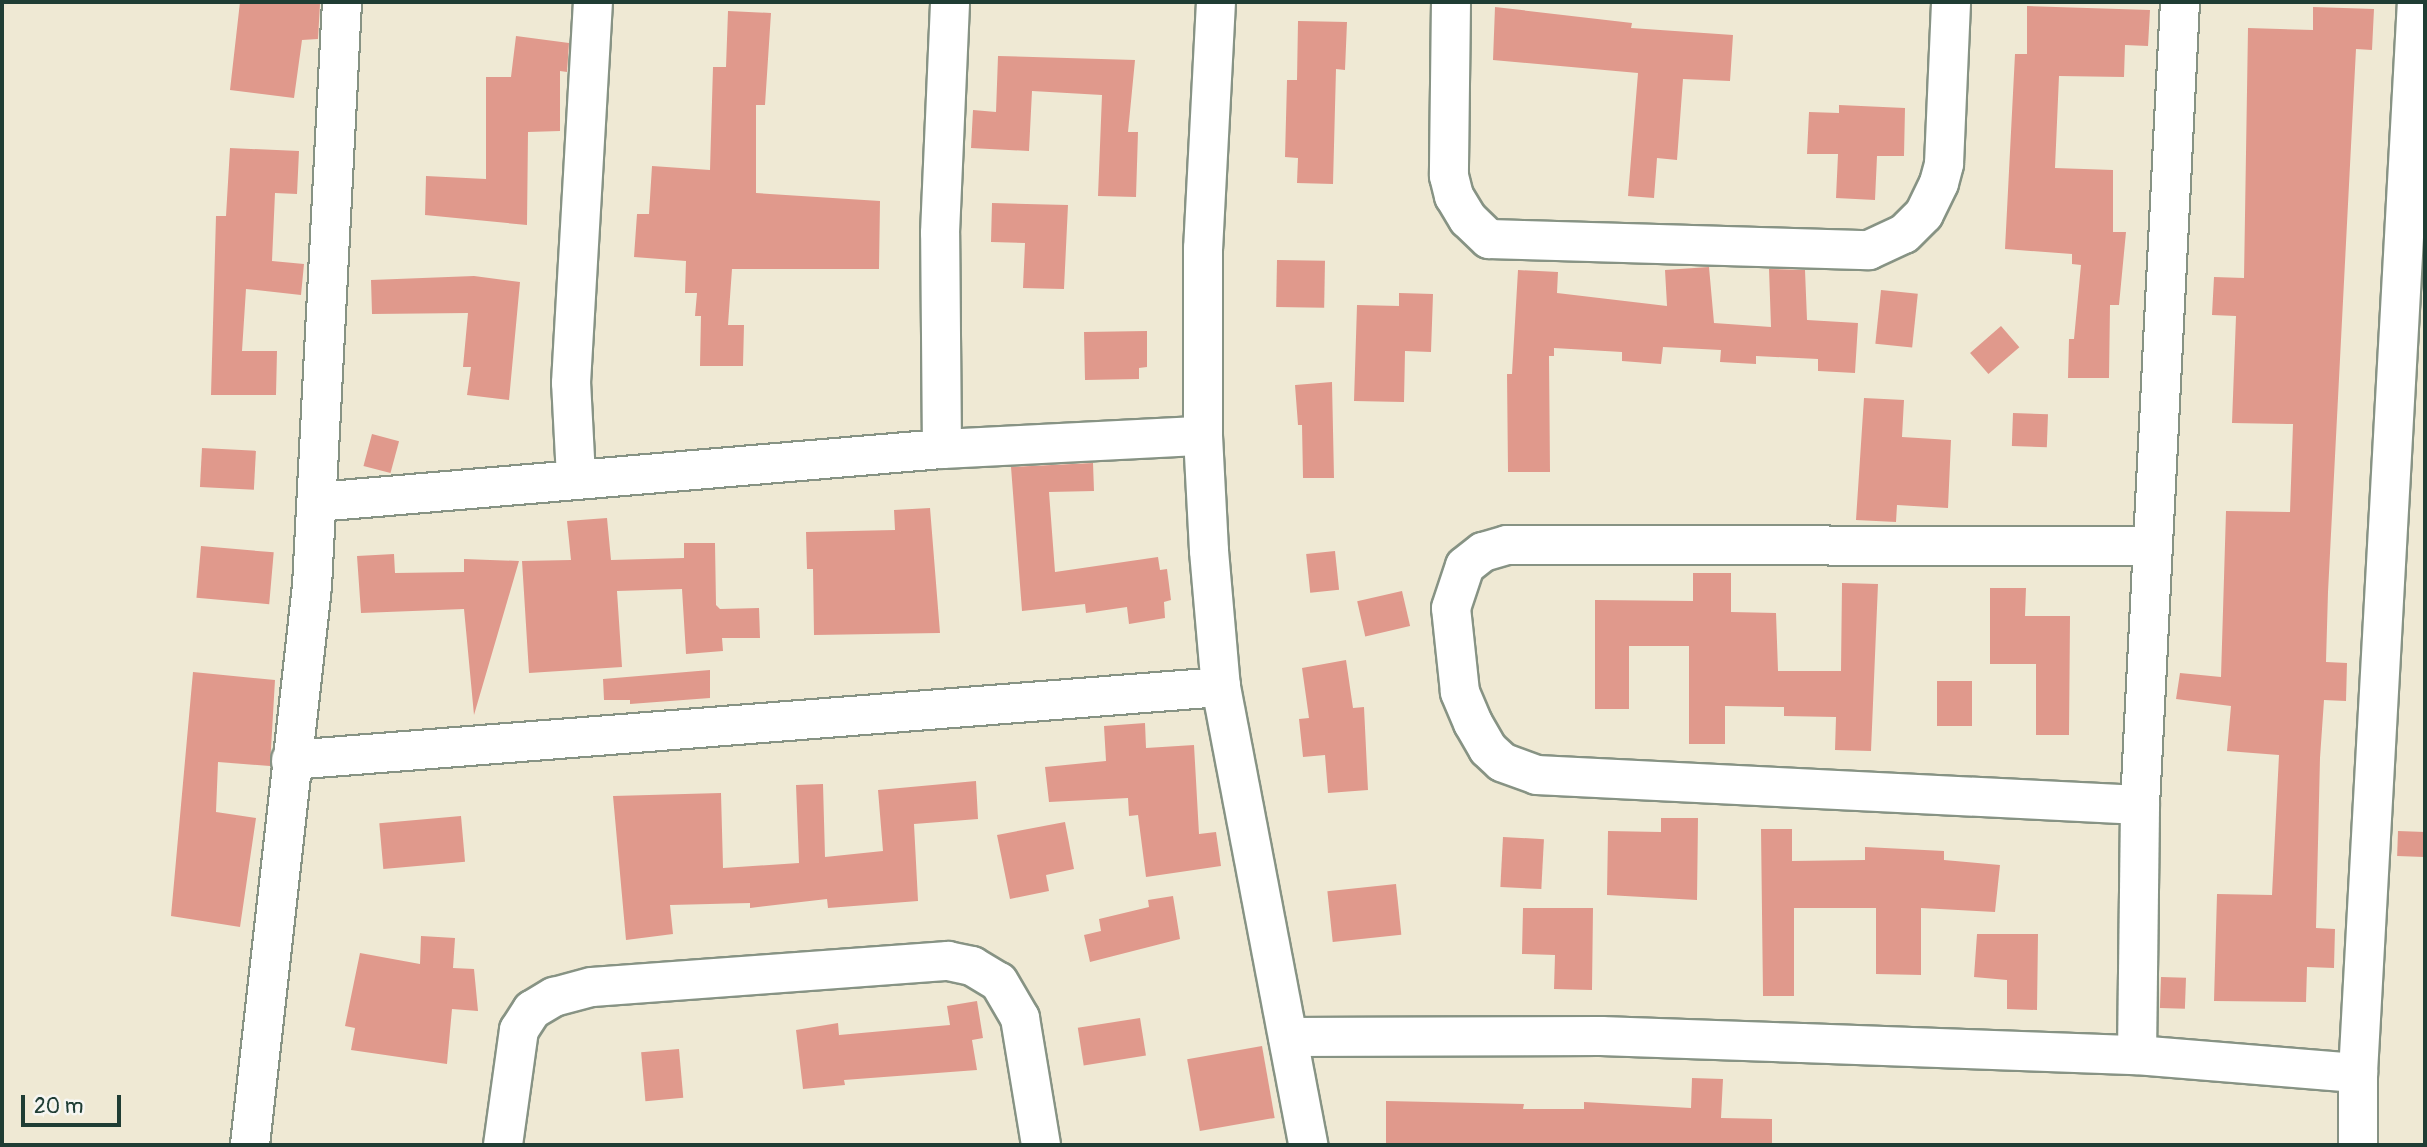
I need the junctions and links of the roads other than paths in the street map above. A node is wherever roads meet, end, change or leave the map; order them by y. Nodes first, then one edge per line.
1 (342, 2) edge
2 (593, 2) edge
3 (950, 2) edge
4 (1216, 2) edge
5 (1451, 2) edge
6 (1951, 2) edge
7 (2180, 2) edge
8 (2417, 2) edge
9 (2416, 239) edge
10 (1203, 436) junction
11 (942, 449) junction
12 (576, 477) junction
13 (317, 502) junction
14 (2151, 546) junction
15 (1221, 687) junction
16 (291, 760) junction
17 (2140, 805) junction
18 (1288, 1037) junction
19 (2137, 1055) junction
20 (2358, 1073) junction
21 (250, 1145) edge
22 (503, 1145) edge
23 (1041, 1145) edge
24 (1308, 1145) edge
25 (2358, 1145) edge

1 - 13 street
2 - 12 street
3 - 11 street
4 - 10 street
5 - 6 street
7 - 14 street
8 - 9 street
9 - 20 street
10 - 11 street
10 - 15 street
11 - 12 street
12 - 13 street
13 - 16 street
14 - 17 street
14 - 17 street
15 - 16 street
15 - 18 street
16 - 21 street
17 - 19 street
18 - 19 street
18 - 24 street
19 - 20 street
20 - 25 street
22 - 23 street

